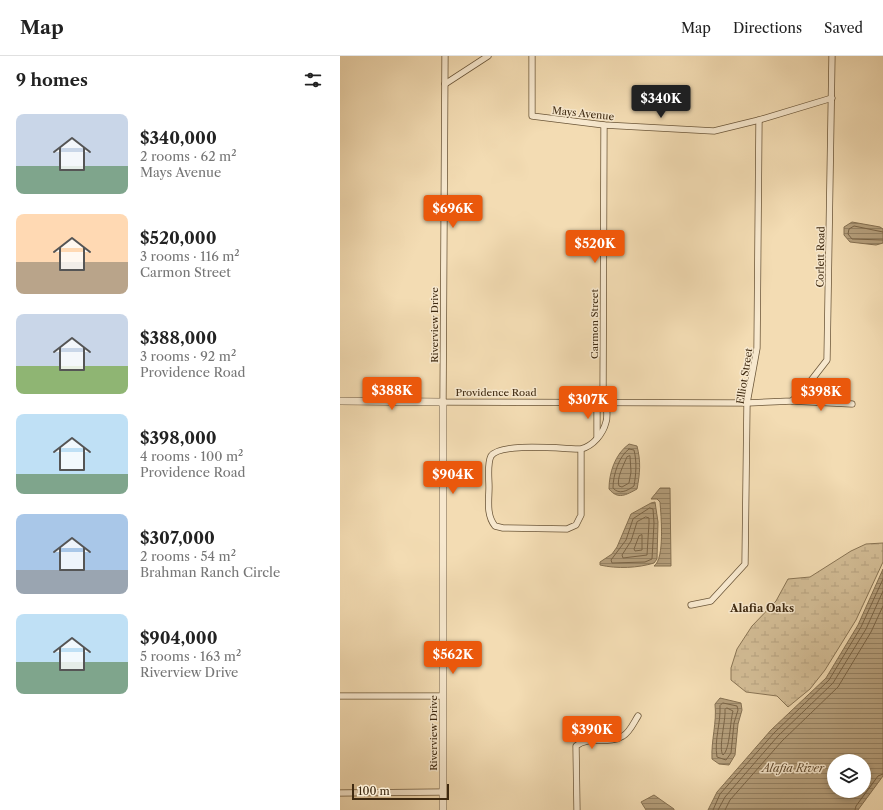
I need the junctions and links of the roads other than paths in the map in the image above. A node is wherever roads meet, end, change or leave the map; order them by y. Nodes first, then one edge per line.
1 (445, 56) edge
2 (488, 56) edge
3 (532, 56) edge
4 (832, 56) edge
5 (445, 84) junction
6 (832, 98) junction
7 (759, 120) junction
8 (604, 125) junction
9 (340, 402) edge
10 (443, 402) junction
11 (792, 402) junction
12 (602, 403) junction
13 (747, 403) junction
14 (852, 404) dead end
15 (597, 438) junction
16 (581, 449) junction
17 (691, 605) dead end
18 (340, 696) edge
19 (443, 696) junction
20 (638, 716) dead end
21 (443, 792) junction
22 (340, 793) edge
23 (443, 810) edge
24 (577, 810) edge

1 - 5 street, Riverview Drive
2 - 5 street
3 - 8 street, Mays Avenue
4 - 6 street, Corlett Road
5 - 10 street, Riverview Drive
6 - 7 street, Mays Avenue
6 - 11 street, Corlett Road
7 - 8 street, Mays Avenue
7 - 13 street, Elliot Street
8 - 12 street, Carmon Street
9 - 10 street, Providence Road
10 - 12 street, Providence Road
10 - 19 street, Riverview Drive
11 - 13 street
11 - 14 street
12 - 13 street, Providence Road
12 - 15 street
12 - 15 street
13 - 17 street, Elliot Street
15 - 16 street
16 - 16 street
18 - 19 street
19 - 21 street, Riverview Drive
20 - 24 street
21 - 22 street
21 - 23 street, Riverview Drive

